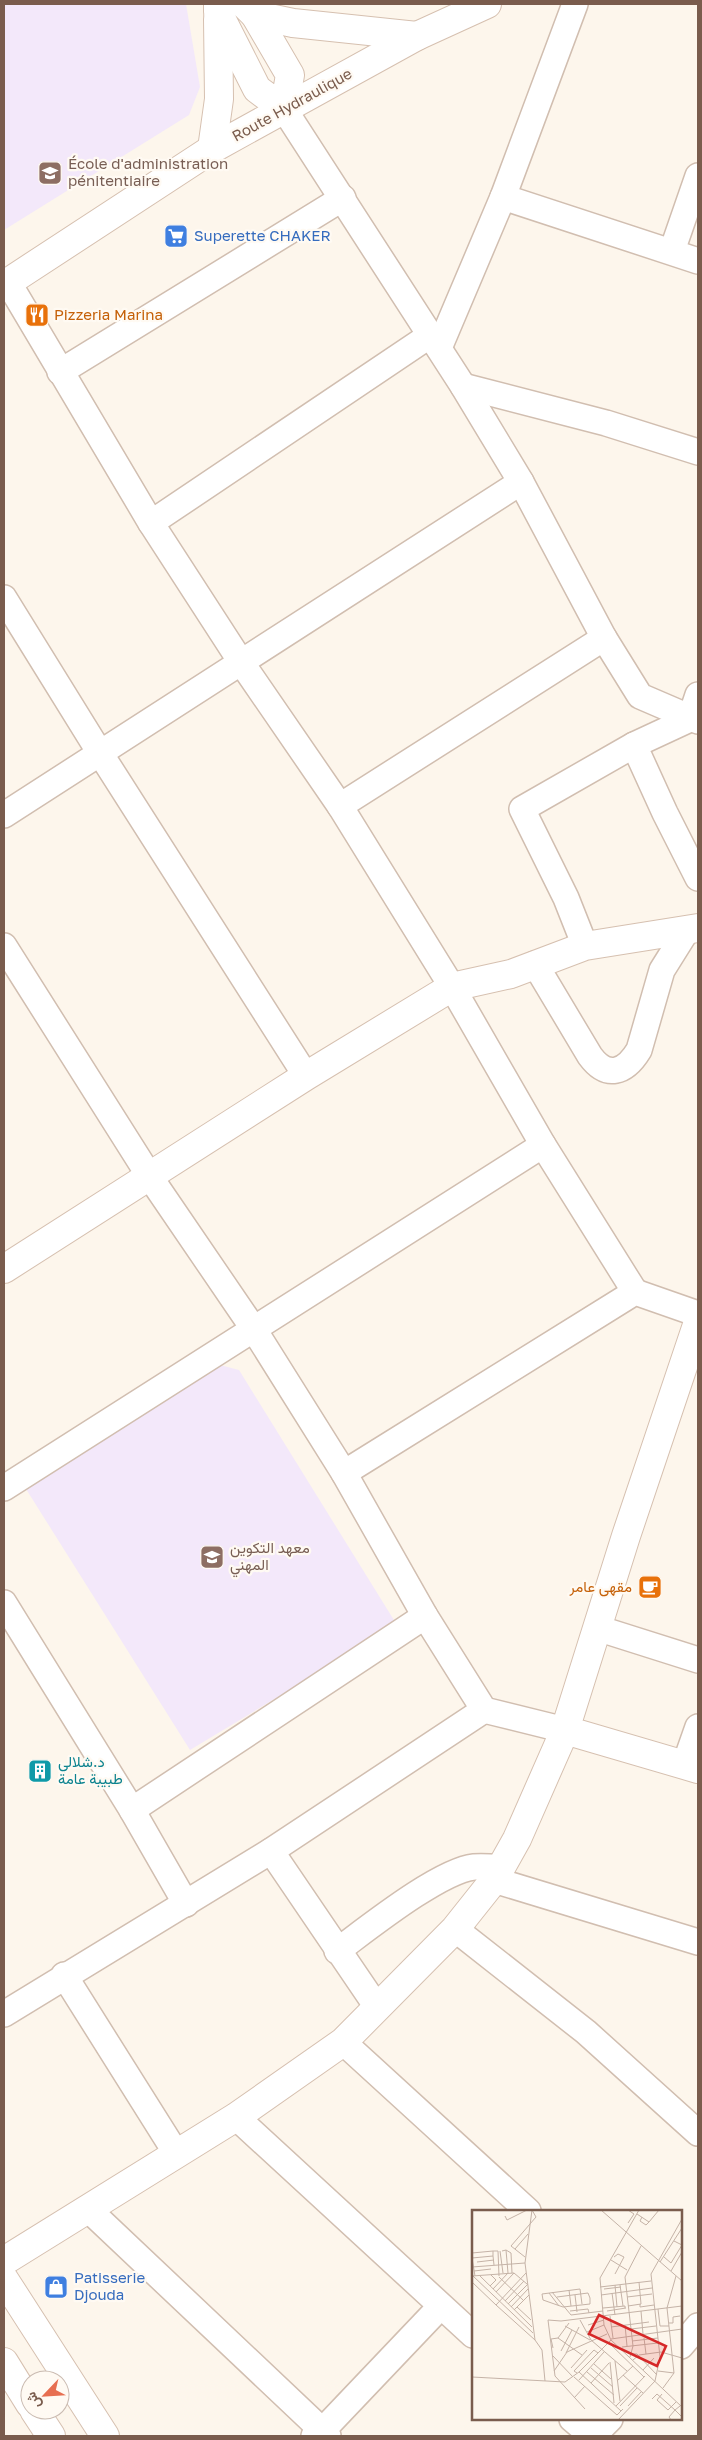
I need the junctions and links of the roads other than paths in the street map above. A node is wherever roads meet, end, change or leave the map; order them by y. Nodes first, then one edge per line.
1 (487, 4) edge
2 (575, 4) edge
3 (218, 8) edge
4 (250, 9) edge
5 (417, 36) junction
6 (284, 109) junction
7 (212, 149) junction
8 (698, 176) edge
9 (503, 197) junction
10 (343, 198) junction
11 (672, 252) junction
12 (698, 261) edge
13 (6, 284) edge
14 (434, 342) junction
15 (60, 372) junction
16 (463, 386) junction
17 (698, 452) edge
18 (521, 482) junction
19 (151, 523) junction
20 (4, 598) edge
21 (604, 638) junction
22 (241, 662) junction
23 (698, 695) edge
24 (694, 720) edge
25 (634, 745) junction
26 (100, 754) junction
27 (340, 806) junction
28 (4, 815) edge
29 (698, 878) edge
30 (692, 929) edge
31 (4, 946) edge
32 (585, 946) junction
33 (535, 964) junction
34 (452, 987) junction
35 (306, 1076) junction
36 (543, 1145) junction
37 (150, 1177) junction
38 (4, 1269) edge
39 (634, 1292) junction
40 (698, 1314) edge
41 (698, 1322) edge
42 (253, 1328) junction
43 (344, 1473) junction
44 (4, 1488) edge
45 (4, 1603) edge
46 (425, 1616) junction
47 (597, 1628) junction
48 (698, 1660) edge
49 (484, 1710) junction
50 (698, 1728) edge
51 (566, 1730) junction
52 (692, 1767) edge
53 (132, 1810) junction
54 (270, 1852) junction
55 (497, 1874) junction
56 (186, 1904) junction
57 (455, 1930) junction
58 (698, 1942) edge
59 (337, 1951) junction
60 (64, 1975) junction
61 (377, 2007) junction
62 (4, 2014) edge
63 (343, 2042) junction
64 (236, 2117) junction
65 (698, 2133) edge
66 (176, 2153) junction
67 (89, 2210) junction
68 (527, 2210) edge
69 (4, 2261) edge
70 (4, 2279) edge
71 (440, 2307) junction
72 (698, 2326) edge
73 (472, 2334) edge
74 (682, 2345) edge
75 (4, 2362) edge
76 (20, 2388) edge
77 (41, 2420) edge
78 (573, 2420) edge
79 (609, 2420) edge
80 (321, 2434) edge
81 (51, 2436) edge
82 (105, 2436) edge
83 (593, 2436) edge

1 - 5 main road, Route Hydraulique
2 - 9 street
3 - 6 main road
3 - 7 main road
4 - 5 main road
4 - 6 main road
5 - 6 main road, Route Hydraulique
6 - 7 main road, Route Hydraulique
6 - 10 street
7 - 13 main road, Route Hydraulique
8 - 11 street
9 - 11 street
9 - 14 street
10 - 14 street
10 - 15 street
11 - 12 street
13 - 15 street
14 - 16 street
14 - 19 street
15 - 19 street
16 - 17 street
16 - 18 street
18 - 21 street
18 - 22 street
19 - 22 street
20 - 26 street
21 - 24 street
21 - 27 street
22 - 26 street
22 - 27 street
23 - 24 street
24 - 25 street
25 - 29 street
25 - 32 street
26 - 28 street
26 - 35 street
27 - 34 street
30 - 32 main road
30 - 33 street
31 - 37 street
32 - 33 main road
33 - 34 main road
34 - 35 main road
34 - 36 street
35 - 37 main road
36 - 39 street
36 - 42 street
37 - 38 main road
37 - 42 street
39 - 40 street
39 - 43 street
41 - 47 main road
42 - 43 street
42 - 44 street
43 - 46 street
45 - 53 street
46 - 49 street
46 - 53 street
47 - 48 street
47 - 51 main road
49 - 51 street
49 - 54 street
50 - 52 street
51 - 52 main road
51 - 55 main road
53 - 56 street
54 - 56 street
54 - 59 street
55 - 57 main road
55 - 58 street
55 - 59 street
56 - 60 street
57 - 61 main road
57 - 65 street
59 - 61 street
60 - 62 street
60 - 66 street
61 - 63 main road
63 - 64 main road
63 - 68 street
64 - 66 main road
64 - 71 street
66 - 67 main road
67 - 69 main road
67 - 80 street
70 - 82 main road
71 - 73 street
71 - 80 street
72 - 74 street
75 - 76 main road
77 - 81 main road
78 - 83 street
79 - 83 street

